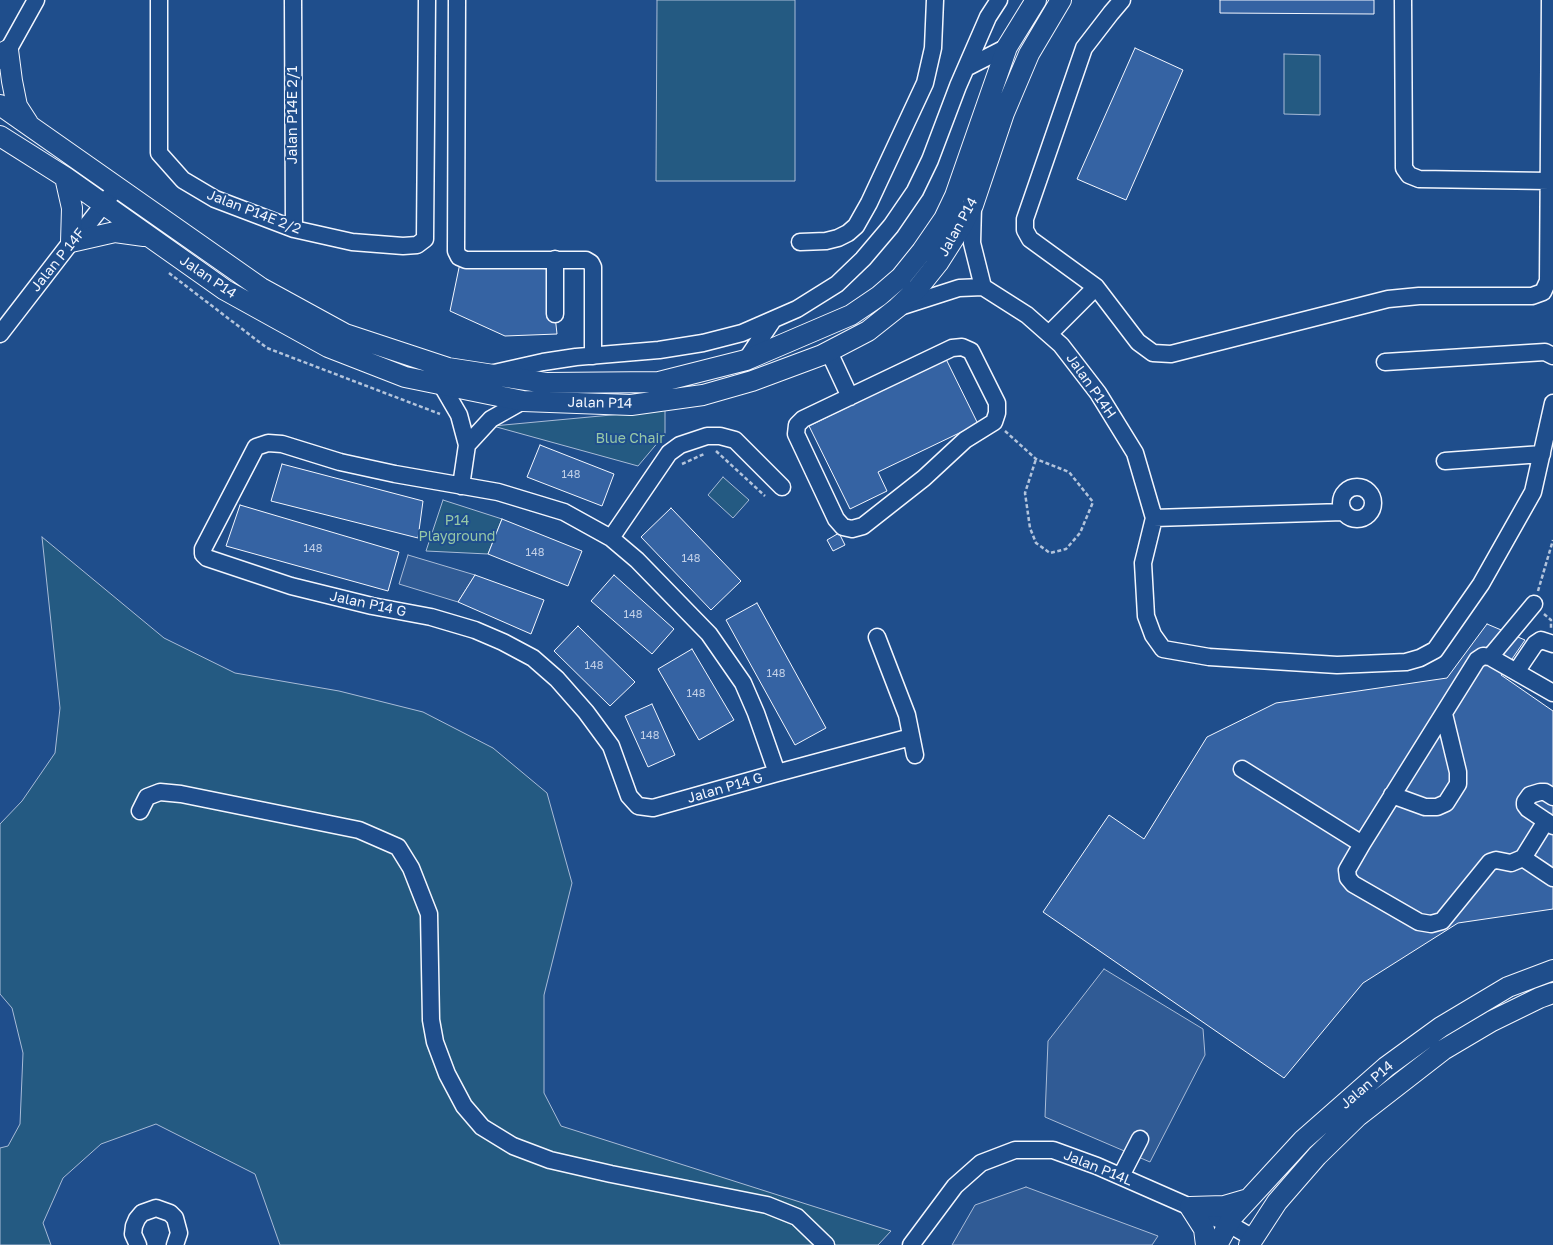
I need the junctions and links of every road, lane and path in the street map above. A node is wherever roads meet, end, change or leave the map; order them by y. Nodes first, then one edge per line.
1 (36, 0) edge
2 (159, 0) edge
3 (293, 0) edge
4 (427, 0) edge
5 (457, 0) edge
6 (935, 0) edge
7 (999, 0) edge
8 (1036, 0) edge
9 (1061, 0) edge
10 (1122, 0) edge
11 (1403, 0) edge
12 (1550, 0) edge
13 (1007, 46) junction
14 (3, 57) edge
15 (966, 68) junction
16 (0, 105) edge
17 (30, 126) junction
18 (0, 136) edge
19 (64, 177) junction
20 (1549, 181) junction
21 (117, 187) junction
22 (103, 204) junction
23 (973, 204) junction
24 (294, 229) junction
25 (149, 236) junction
26 (71, 242) junction
27 (800, 242) dead end
28 (555, 259) junction
29 (984, 287) junction
30 (1096, 287) junction
31 (897, 308) junction
32 (555, 314) dead end
33 (773, 320) junction
34 (0, 334) edge
35 (1049, 334) junction
36 (829, 352) junction
37 (593, 356) junction
38 (1553, 356) edge
39 (746, 360) junction
40 (1385, 362) dead end
41 (487, 374) junction
42 (441, 384) junction
43 (850, 398) junction
44 (523, 401) junction
45 (1553, 402) edge
46 (994, 422) junction
47 (467, 445) junction
48 (715, 450) dead end
49 (706, 454) dead end
50 (1542, 454) junction
51 (1036, 459) junction
52 (1445, 461) dead end
53 (679, 465) dead end
54 (461, 486) junction
55 (782, 487) dead end
56 (764, 496) dead end
57 (1343, 512) dead end
58 (1154, 518) junction
59 (611, 538) junction
60 (1534, 604) dead end
61 (877, 637) dead end
62 (1553, 644) edge
63 (1504, 664) junction
64 (1553, 692) edge
65 (1444, 714) junction
66 (911, 737) junction
67 (914, 755) dead end
68 (1242, 769) dead end
69 (778, 773) junction
70 (1392, 795) junction
71 (1553, 797) edge
72 (140, 811) dead end
73 (1550, 823) edge
74 (1362, 844) junction
75 (1523, 858) junction
76 (1553, 878) edge
77 (1553, 970) edge
78 (1553, 993) edge
79 (1140, 1139) dead end
80 (1121, 1176) junction
81 (1248, 1199) junction
82 (1190, 1207) junction
83 (1229, 1224) junction
84 (1251, 1241) edge
85 (138, 1245) edge
86 (175, 1245) edge
87 (826, 1245) edge
88 (911, 1245) edge
89 (1206, 1245) edge
90 (1217, 1245) edge

1 - 14 street
2 - 24 street, Jalan P14E 2/2
3 - 24 street, Jalan P14E 2/1
4 - 24 street, Jalan P14E 2/2
5 - 28 street
6 - 27 street
7 - 15 street
8 - 13 main road, Jalan P14
9 - 23 main road, Jalan P14
10 - 30 street
11 - 20 street
12 - 20 street
13 - 15 street
13 - 39 main road, Jalan P14
14 - 17 main road
15 - 33 street
16 - 17 main road, Jalan P14
17 - 21 main road, Jalan P14
18 - 19 main road, Jalan P14
19 - 22 main road, Jalan P14
19 - 26 main road
20 - 30 street
21 - 22 street, Jalan P 14F
21 - 41 main road, Jalan P14
22 - 25 main road, Jalan P14
22 - 26 street, Jalan P 14F
23 - 29 street
23 - 31 main road, Jalan P14
25 - 26 main road
25 - 42 main road, Jalan P14
26 - 34 street, Jalan P 14F
28 - 32 street
28 - 37 street
29 - 31 street
29 - 35 street, Jalan P14H
30 - 35 street
31 - 36 main road, Jalan P14
33 - 37 street
33 - 39 street
35 - 58 street, Jalan P14H
36 - 43 street
36 - 44 main road, Jalan P14
37 - 41 street
38 - 40 street
39 - 41 main road, Jalan P14
42 - 44 main road, Jalan P14
42 - 47 street
43 - 46 street
43 - 46 street
44 - 47 street
45 - 50 street
46 - 51 path
47 - 54 street
48 - 56 path
49 - 53 path
50 - 52 street
50 - 58 street
51 - 51 path
54 - 59 street, Jalan P14 G
54 - 69 street, Jalan P14 G
55 - 59 street
57 - 58 street
59 - 69 street, Jalan P14 G
60 - 63 street
61 - 66 street
62 - 63 street
63 - 64 street
63 - 65 street
65 - 70 street
65 - 70 street
66 - 67 street
66 - 69 street, Jalan P14 G
68 - 74 street
70 - 74 street
71 - 73 street
72 - 87 street
73 - 75 street
74 - 75 street
75 - 76 street
77 - 81 main road, Jalan P14
78 - 84 main road, Jalan P14
79 - 80 street
80 - 82 street, Jalan P14L
80 - 88 street, Jalan P14L
81 - 82 main road
81 - 83 main road, Jalan P14
82 - 83 street, Jalan P14L
82 - 89 main road
83 - 84 street, Jalan P14L
83 - 90 main road, Jalan P14
85 - 86 street

